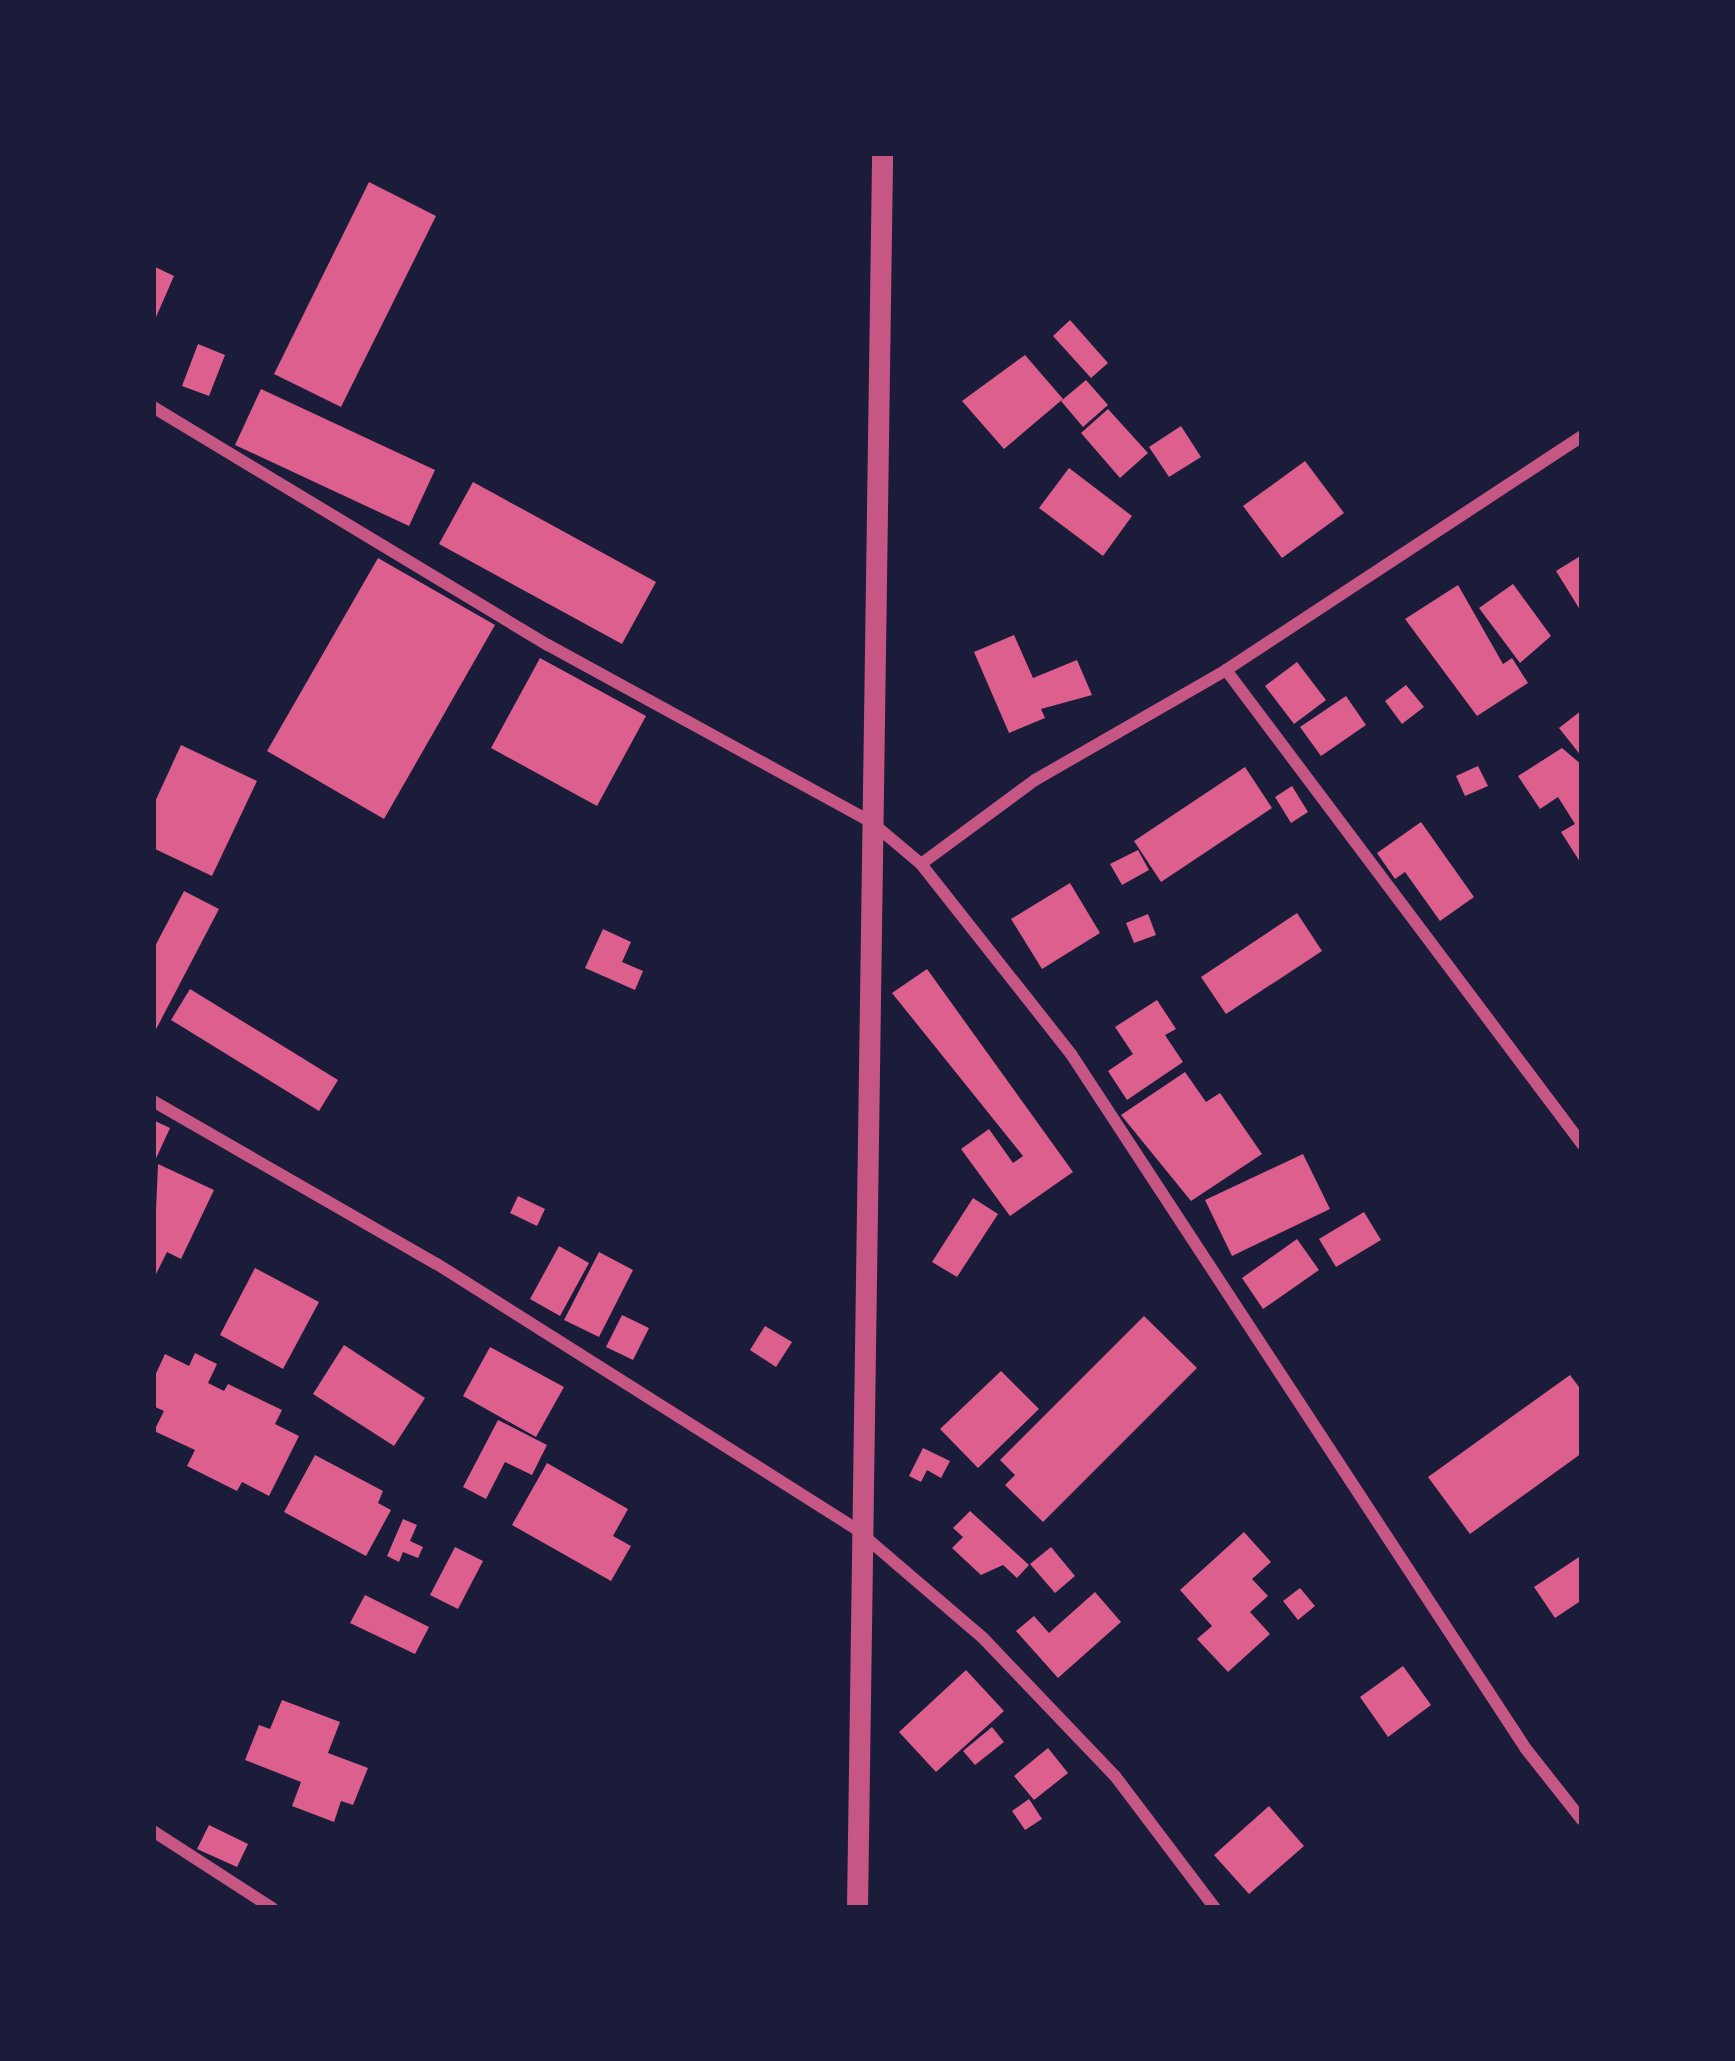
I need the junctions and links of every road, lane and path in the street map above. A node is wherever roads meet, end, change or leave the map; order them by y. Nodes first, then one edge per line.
1 (882, 153) edge
2 (153, 407) edge
3 (1582, 436) edge
4 (1226, 670) junction
5 (870, 821) junction
6 (921, 864) junction
7 (153, 1101) edge
8 (1582, 1144) edge
9 (857, 1531) junction
10 (1582, 1820) edge
11 (153, 1832) edge
12 (272, 1908) edge
13 (857, 1908) edge
14 (1215, 1908) edge

1 - 5 street
2 - 5 street
3 - 4 street
4 - 6 street
4 - 8 street
5 - 6 street
5 - 9 street
6 - 10 street
7 - 9 street
9 - 13 street
9 - 14 street
11 - 12 street

